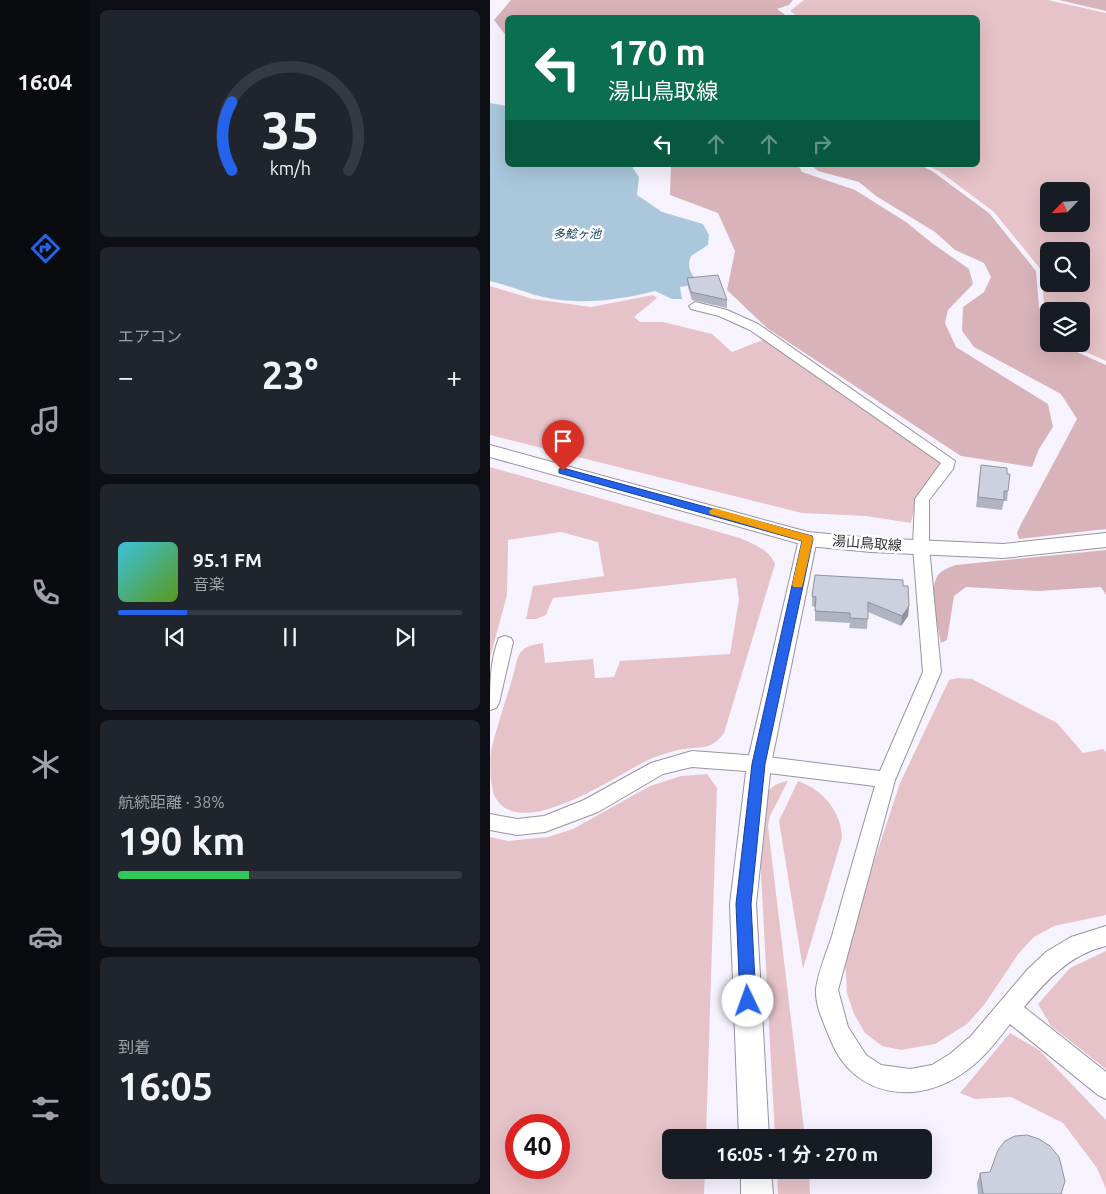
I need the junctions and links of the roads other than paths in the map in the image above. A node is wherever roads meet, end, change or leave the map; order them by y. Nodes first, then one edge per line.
1 (695, 306) dead end
2 (490, 450) edge
3 (808, 539) junction
4 (1106, 540) edge
5 (921, 547) junction
6 (505, 642) dead end
7 (490, 703) edge
8 (758, 764) junction
9 (886, 780) junction
10 (490, 822) edge
11 (1106, 936) edge
12 (1009, 1009) junction
13 (1106, 1087) edge
14 (754, 1129) edge
15 (756, 1179) edge
16 (757, 1194) edge

1 - 5 street
2 - 3 main road, 湯山鳥取線
3 - 5 main road, 湯山鳥取線
3 - 8 street
4 - 5 main road, 湯山鳥取線
5 - 9 street
6 - 7 street
8 - 9 street
8 - 10 street
8 - 14 street
9 - 12 street
11 - 12 street
12 - 13 street
15 - 16 street

